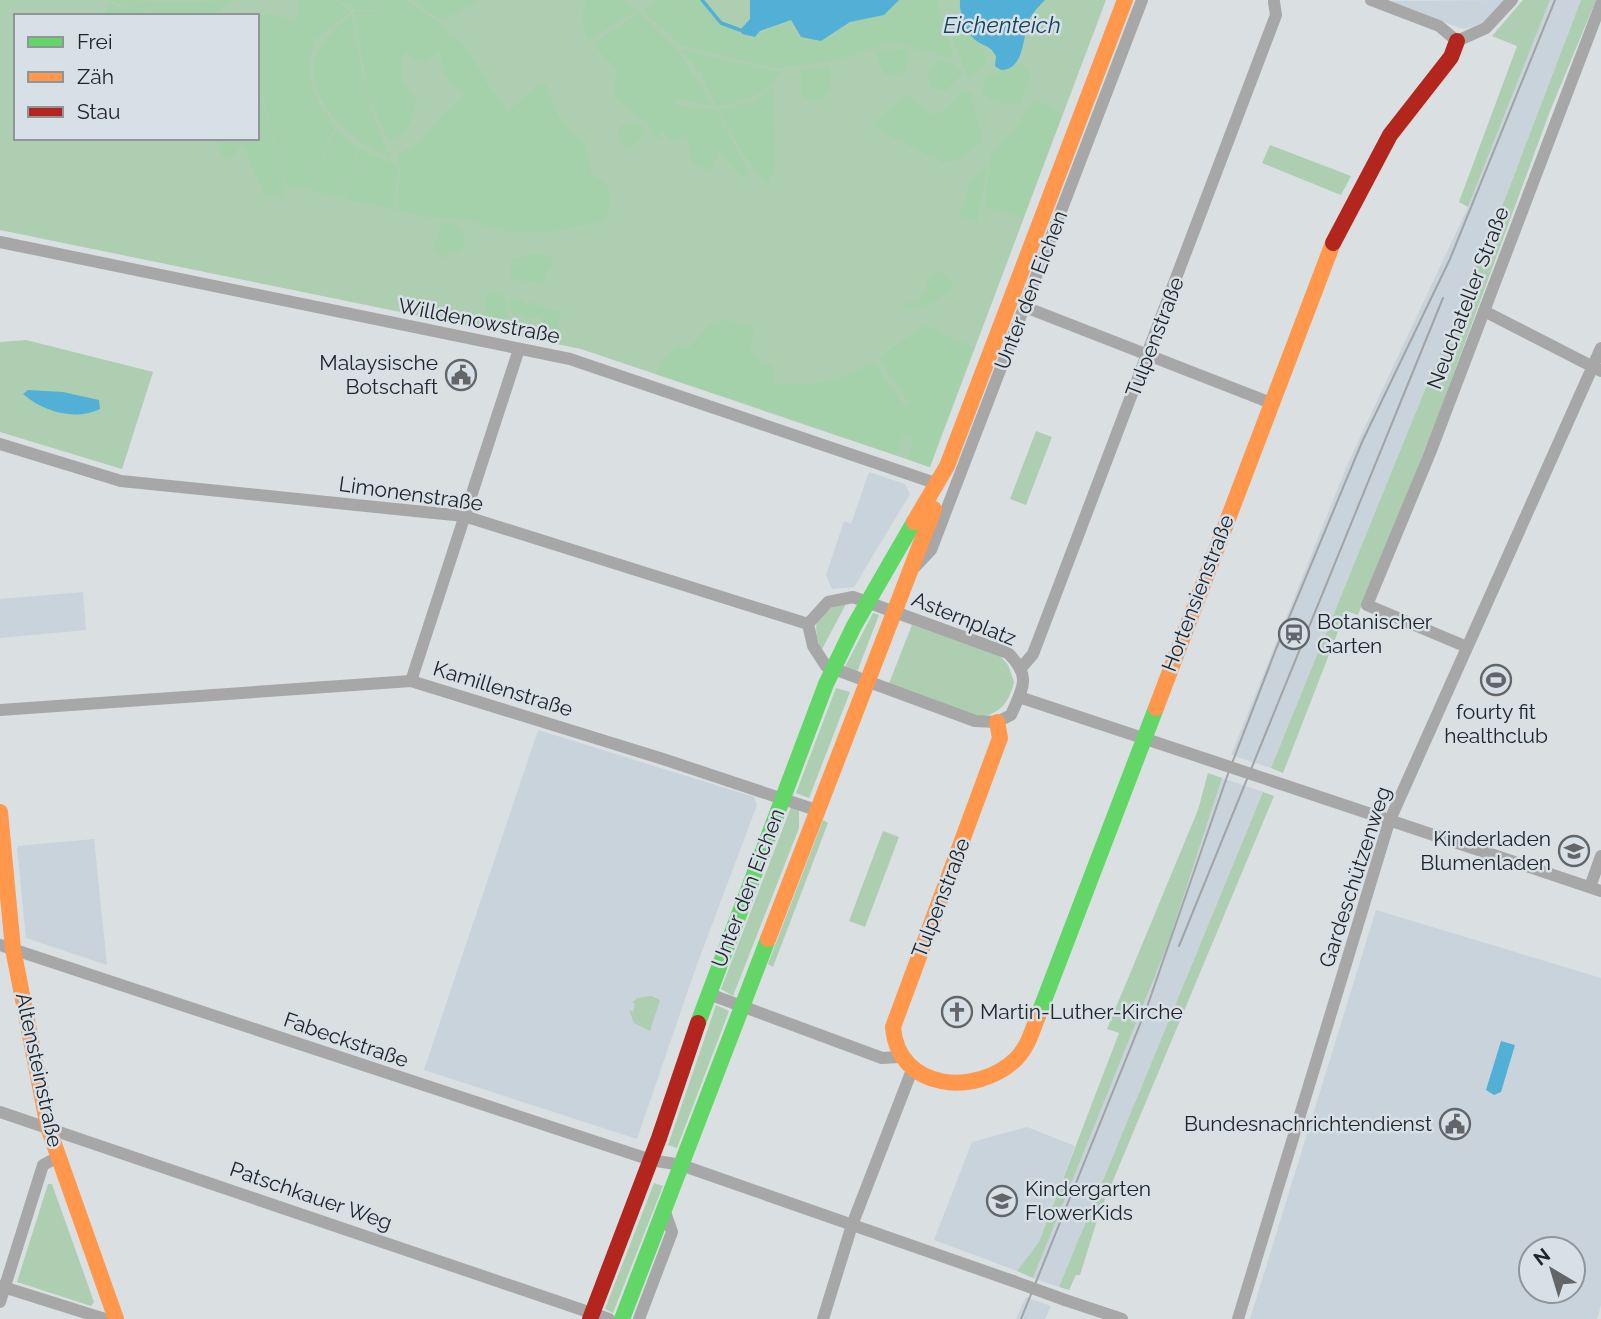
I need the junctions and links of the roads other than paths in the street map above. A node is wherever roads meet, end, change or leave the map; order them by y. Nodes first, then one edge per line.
1 (1125, 0) edge
2 (1142, 0) edge
3 (1371, 0) edge
4 (1512, 0) edge
5 (1273, 1) edge
6 (1601, 4) edge
7 (1457, 41) junction
8 (0, 242) edge
9 (1025, 307) junction
10 (1485, 311) junction
11 (1601, 348) edge
12 (519, 349) junction
13 (1147, 356) junction
14 (1597, 369) edge
15 (1271, 403) junction
16 (0, 444) edge
17 (941, 479) junction
18 (464, 516) junction
19 (908, 571) junction
20 (869, 602) junction
21 (892, 612) junction
22 (808, 624) junction
23 (1467, 647) junction
24 (1022, 667) junction
25 (833, 670) junction
26 (411, 681) junction
27 (864, 682) junction
28 (1019, 697) junction
29 (0, 710) edge
30 (997, 722) junction
31 (1142, 738) junction
32 (782, 798) junction
33 (816, 810) junction
34 (0, 812) edge
35 (1389, 822) junction
36 (1601, 856) edge
37 (1595, 889) edge
38 (7, 947) edge
39 (709, 994) junction
40 (741, 1006) junction
41 (900, 1057) junction
42 (912, 1070) junction
43 (0, 1112) edge
44 (48, 1127) junction
45 (58, 1157) junction
46 (651, 1160) junction
47 (681, 1165) junction
48 (664, 1209) junction
49 (852, 1225) junction
50 (3, 1287) edge
51 (0, 1302) edge
52 (592, 1316) edge
53 (105, 1319) edge
54 (116, 1319) edge
55 (609, 1319) edge
56 (622, 1319) edge
57 (639, 1319) edge
58 (823, 1319) edge
59 (1122, 1319) edge
60 (1238, 1319) edge

1 - 17 main road, Unter den Eichen
2 - 9 street, Unter den Eichen
3 - 7 street
4 - 7 street
5 - 13 street, Tulpenstraße
6 - 10 street, Neuchateller Straße
7 - 15 main road, Hortensienstraße
8 - 12 street, Willdenowstraße
9 - 13 street
9 - 19 street, Unter den Eichen
10 - 14 street
10 - 23 street, Neuchateller Straße
11 - 14 street, Gardeschützenweg
12 - 17 street, Willdenowstraße
12 - 18 street
13 - 15 street
13 - 24 street, Tulpenstraße
14 - 23 street, Gardeschützenweg
15 - 31 main road, Hortensienstraße
16 - 18 street, Limonenstraße
17 - 19 main road, Unter den Eichen
17 - 20 main road, Unter den Eichen
18 - 22 street, Limonenstraße
18 - 26 street
19 - 21 main road, Unter den Eichen
20 - 21 street, Asternplatz
20 - 22 street, Asternplatz
20 - 25 main road, Unter den Eichen
21 - 24 street, Asternplatz
21 - 27 main road, Unter den Eichen
22 - 25 street
23 - 35 street, Gardeschützenweg
24 - 28 street, Asternplatz
25 - 27 street
25 - 32 main road, Unter den Eichen
26 - 29 street, Kamillenstraße
26 - 32 street, Kamillenstraße
27 - 30 street
27 - 33 main road, Unter den Eichen
28 - 30 street
28 - 31 street
30 - 41 main road, Tulpenstraße
31 - 35 street, bridge
31 - 42 main road, Hortensienstraße
32 - 33 street, Kamillenstraße
32 - 39 main road, Unter den Eichen
33 - 40 main road, Unter den Eichen
34 - 38 main road, Altensteinstraße
35 - 37 street
35 - 60 street, Gardeschützenweg
36 - 37 street
38 - 44 main road, Altensteinstraße
38 - 46 street, Fabeckstraße
39 - 40 street
39 - 46 main road, Unter den Eichen
40 - 41 street
40 - 47 main road, Unter den Eichen
41 - 42 main road
42 - 49 street
43 - 44 street, Patschkauer Weg
44 - 45 main road, Altensteinstraße
44 - 52 street, Patschkauer Weg
45 - 50 street
45 - 54 main road, Altensteinstraße
46 - 47 street, Fabeckstraße
46 - 52 main road, Unter den Eichen
47 - 48 main road, Unter den Eichen
47 - 49 street, Fabeckstraße
48 - 56 main road, Unter den Eichen
48 - 57 street, Unter den Eichen
49 - 58 street
49 - 59 street, Fabeckstraße, bridge
50 - 51 street
50 - 53 street
52 - 55 street, Patschkauer Weg

